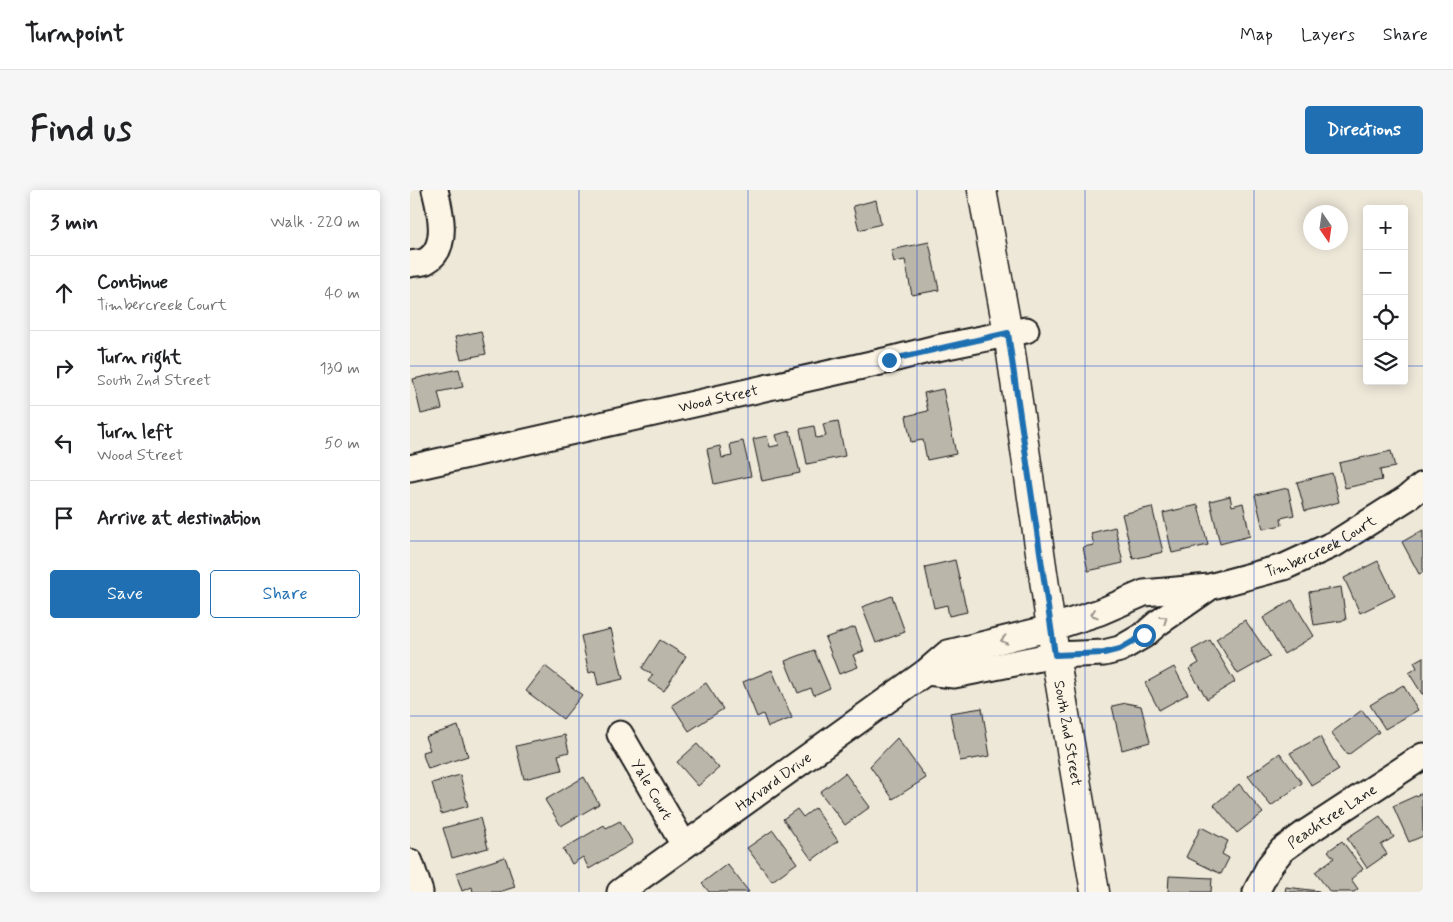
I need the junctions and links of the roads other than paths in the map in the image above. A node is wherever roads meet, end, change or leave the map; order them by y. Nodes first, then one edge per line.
1 (435, 190) edge
2 (982, 190) edge
3 (410, 264) edge
4 (1017, 331) junction
5 (410, 468) edge
6 (1423, 485) edge
7 (1209, 588) junction
8 (1051, 628) junction
9 (1055, 655) junction
10 (926, 672) junction
11 (620, 734) dead end
12 (1423, 756) edge
13 (684, 845) junction
14 (410, 862) edge
15 (420, 892) edge
16 (620, 892) edge
17 (1095, 892) edge
18 (1256, 892) edge

1 - 3 street
2 - 4 main road, South 2nd Street
4 - 5 street, Wood Street
4 - 8 main road, South 2nd Street
6 - 7 street, Timbercreek Court
7 -> 8 street, Timbercreek Court
9 -> 7 street, Timbercreek Court
8 - 9 main road, South 2nd Street
8 -> 10 street, Harvard Drive
9 - 10 street
9 - 17 main road, South 2nd Street
10 - 13 street, Harvard Drive
11 - 13 street, Yale Court
12 - 18 street, Peachtree Lane
13 - 16 street, Harvard Drive
14 - 15 street

